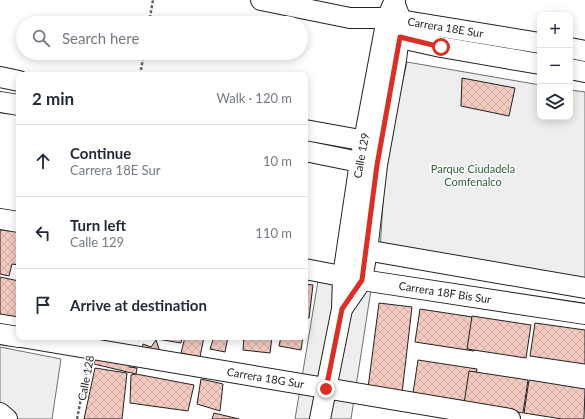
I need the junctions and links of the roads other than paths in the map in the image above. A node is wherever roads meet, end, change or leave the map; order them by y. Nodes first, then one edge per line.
1 (261, 0) edge
2 (394, 19) edge
3 (537, 43) edge
4 (573, 49) edge
5 (585, 51) edge
6 (537, 63) edge
7 (573, 70) edge
8 (585, 72) edge
9 (0, 77) edge
10 (16, 80) edge
11 (0, 102) edge
12 (16, 105) edge
13 (308, 131) edge
14 (372, 142) junction
15 (308, 152) edge
16 (368, 164) junction
17 (0, 219) edge
18 (16, 222) edge
19 (358, 249) junction
20 (308, 270) edge
21 (352, 278) junction
22 (585, 288) edge
23 (585, 314) edge
24 (0, 334) edge
25 (16, 336) edge
26 (56, 340) edge
27 (92, 343) edge
28 (326, 389) junction
29 (0, 413) edge
30 (7, 419) edge
31 (320, 419) edge
32 (510, 419) edge

1 - 2 street, Carrera 18E Sur
2 - 3 street, Carrera 18E Sur
2 - 6 street, Carrera 18E Sur
2 - 14 street, Calle 129
4 - 5 street
7 - 8 street
9 - 10 street
11 - 12 street
13 - 14 street
14 - 16 street, Calle 129
15 - 16 street
16 - 19 street, Calle 129
17 - 18 street
19 - 21 street, Calle 129
19 - 22 street
20 - 21 street, Carrera 18F Bis Sur
21 - 23 street, Carrera 18F Bis Sur
21 - 28 street, Calle 129
24 - 25 street, Carrera 18G Sur
26 - 27 street, Carrera 18G Sur
27 - 28 street, Carrera 18G Sur
28 - 31 street, Calle 129
28 - 32 street, Carrera 18G Sur
29 - 30 street

